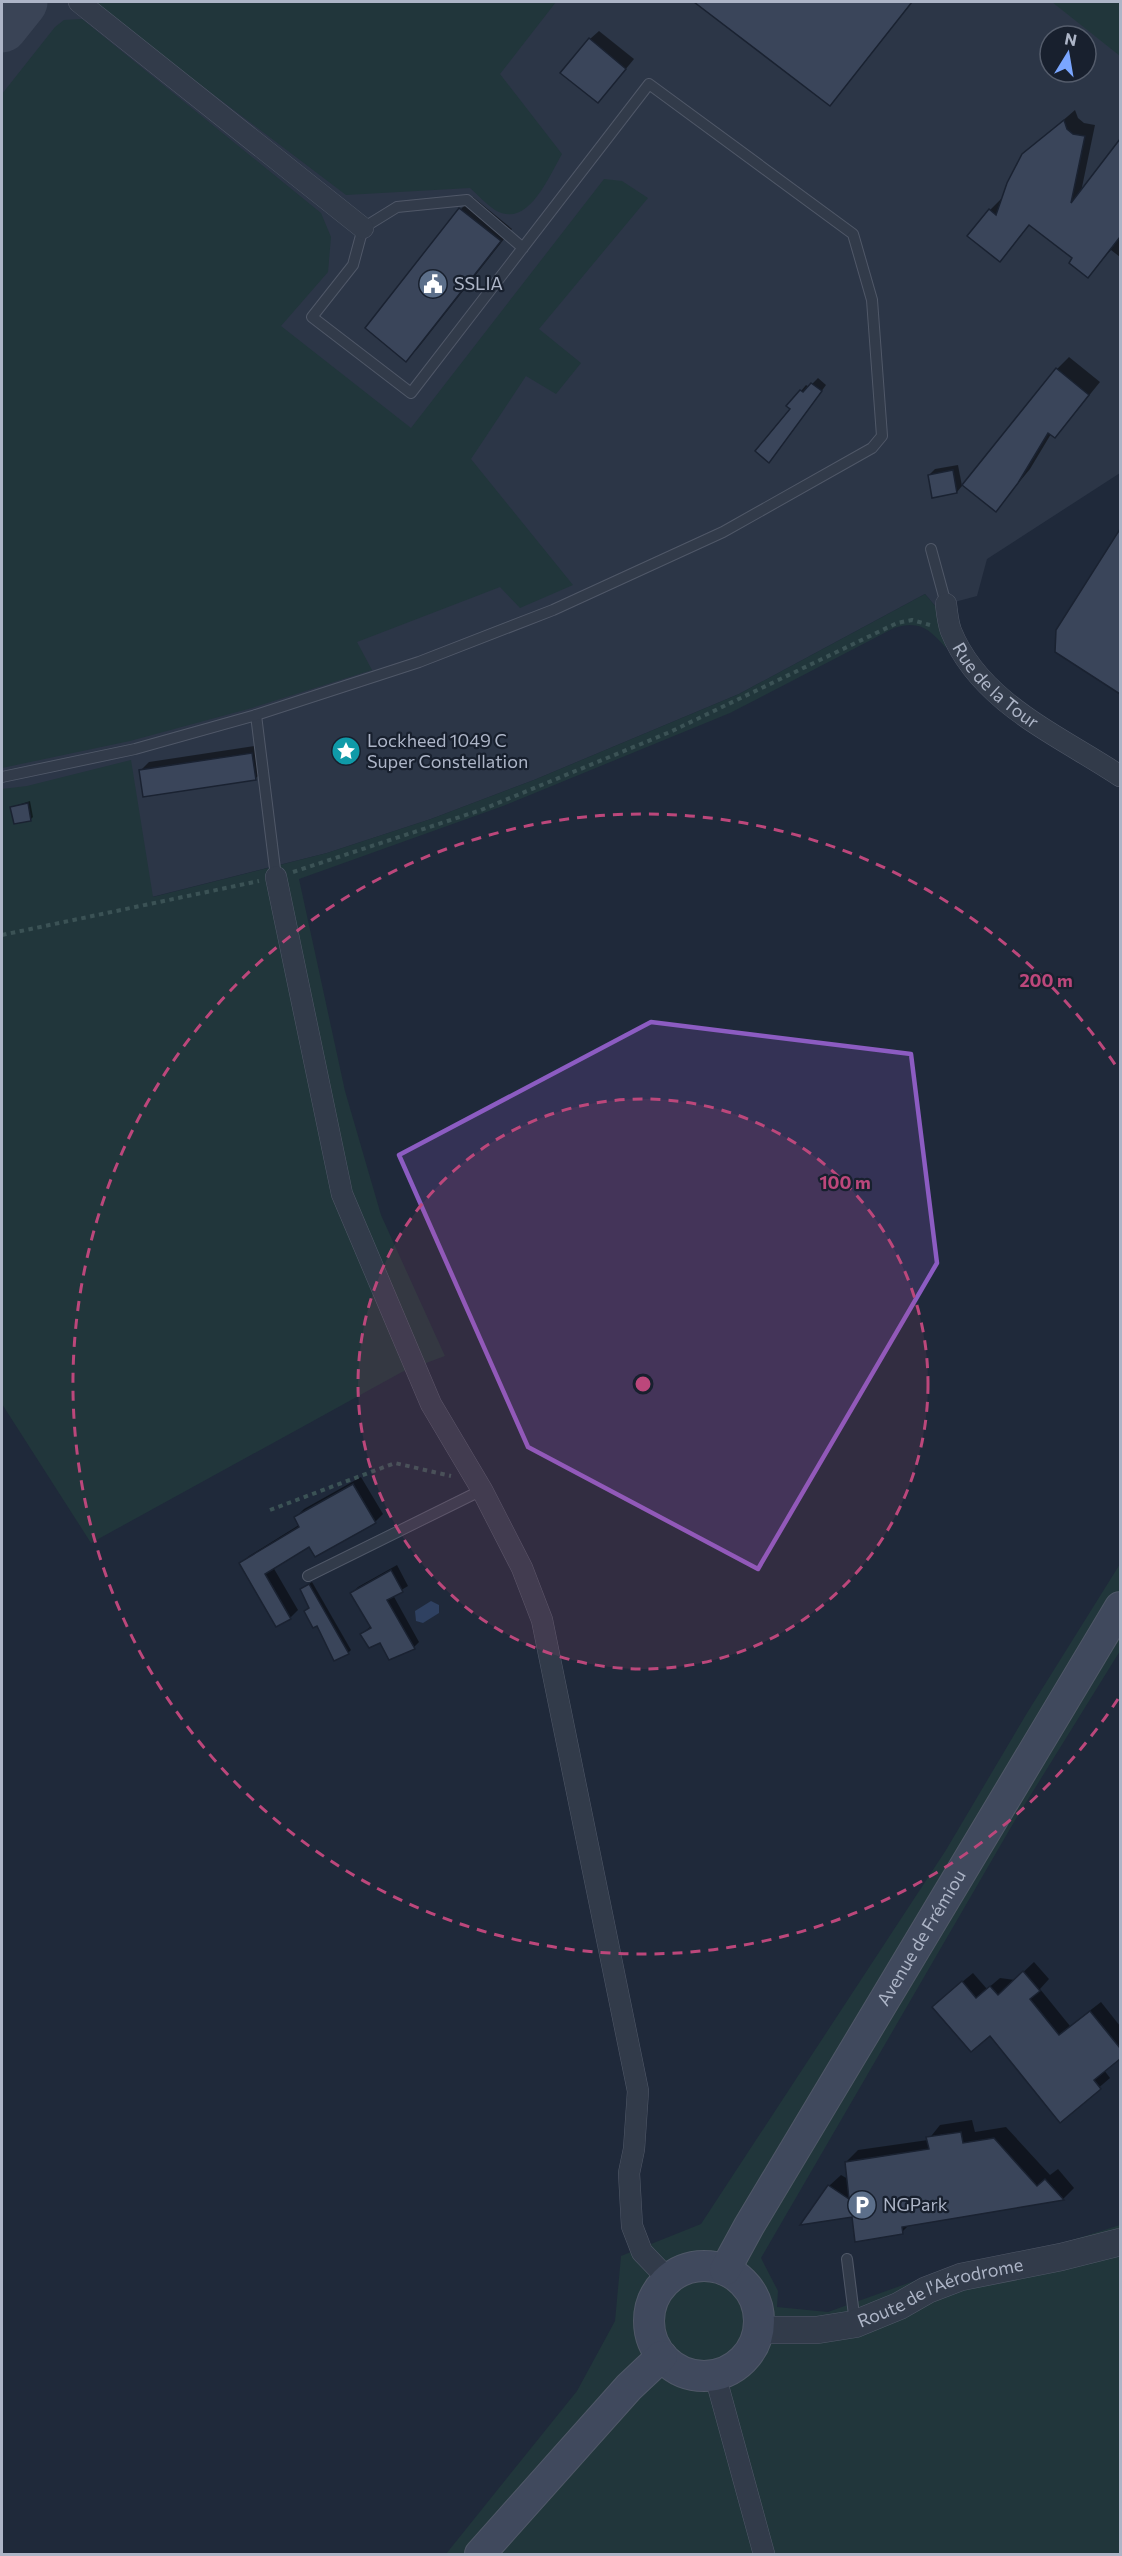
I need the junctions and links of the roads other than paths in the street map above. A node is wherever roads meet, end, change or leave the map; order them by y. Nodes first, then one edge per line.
1 (79, 2) edge
2 (363, 228) junction
3 (523, 248) junction
4 (930, 549) dead end
5 (946, 604) joint
6 (256, 715) junction
7 (1120, 776) edge
8 (2, 777) edge
9 (276, 878) joint
10 (482, 1490) junction
11 (308, 1576) dead end
12 (1120, 1607) edge
13 (1120, 2242) edge
14 (847, 2259) dead end
15 (726, 2270) junction
16 (668, 2279) junction
17 (855, 2324) junction
18 (759, 2330) junction
19 (662, 2356) junction
20 (715, 2375) junction
21 (480, 2554) edge
22 (764, 2554) edge

1 - 2 street
2 - 3 lane
2 - 3 lane
3 - 6 lane
4 - 5 lane, Rue de la Tour
5 - 7 street, Rue de la Tour
6 - 8 lane
6 - 9 lane
9 - 10 street
10 - 11 lane
10 - 16 street
12 - 15 main road, Avenue de Frémiou
13 - 17 street, Route de l'Aérodrome
14 - 17 lane
15 - 16 main road
15 - 18 main road
16 - 19 main road
17 - 18 street, Route de l'Aérodrome
18 - 20 main road
19 - 20 main road
19 - 21 main road
20 - 22 street

